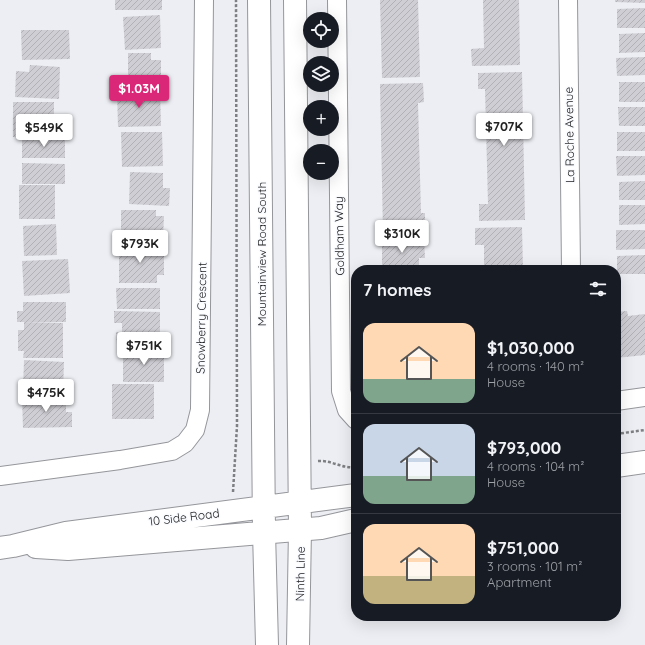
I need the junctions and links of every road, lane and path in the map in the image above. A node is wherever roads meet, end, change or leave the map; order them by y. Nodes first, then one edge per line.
1 (204, 0) edge
2 (236, 0) edge
3 (259, 0) edge
4 (295, 0) edge
5 (337, 0) edge
6 (568, 0) edge
7 (571, 265) edge
8 (645, 397) edge
9 (621, 400) edge
10 (351, 414) edge
11 (645, 430) edge
12 (621, 433) edge
13 (645, 462) edge
14 (621, 465) edge
15 (0, 476) edge
16 (351, 496) edge
17 (300, 503) junction
18 (264, 507) junction
19 (232, 511) junction
20 (351, 521) edge
21 (300, 529) junction
22 (264, 532) junction
23 (6, 547) edge
24 (267, 645) edge
25 (298, 645) edge

1 - 15 street, Snowberry Crescent
2 - 19 path
3 - 18 main road, Mountainview Road South
4 - 17 main road
5 - 10 street, Goldham Way
6 - 7 street, La Roche Avenue
8 - 9 street
11 - 12 path
13 - 14 main road
16 - 17 main road, 10 Side Road
17 - 18 main road, 10 Side Road
17 - 21 main road, Ninth Line
18 - 19 main road, 10 Side Road
18 - 22 main road
19 - 23 main road, 10 Side Road
20 - 21 main road, 10 Side Road
21 - 22 main road, 10 Side Road
21 - 25 main road, Ninth Line
22 - 23 main road, 10 Side Road
22 - 24 main road

